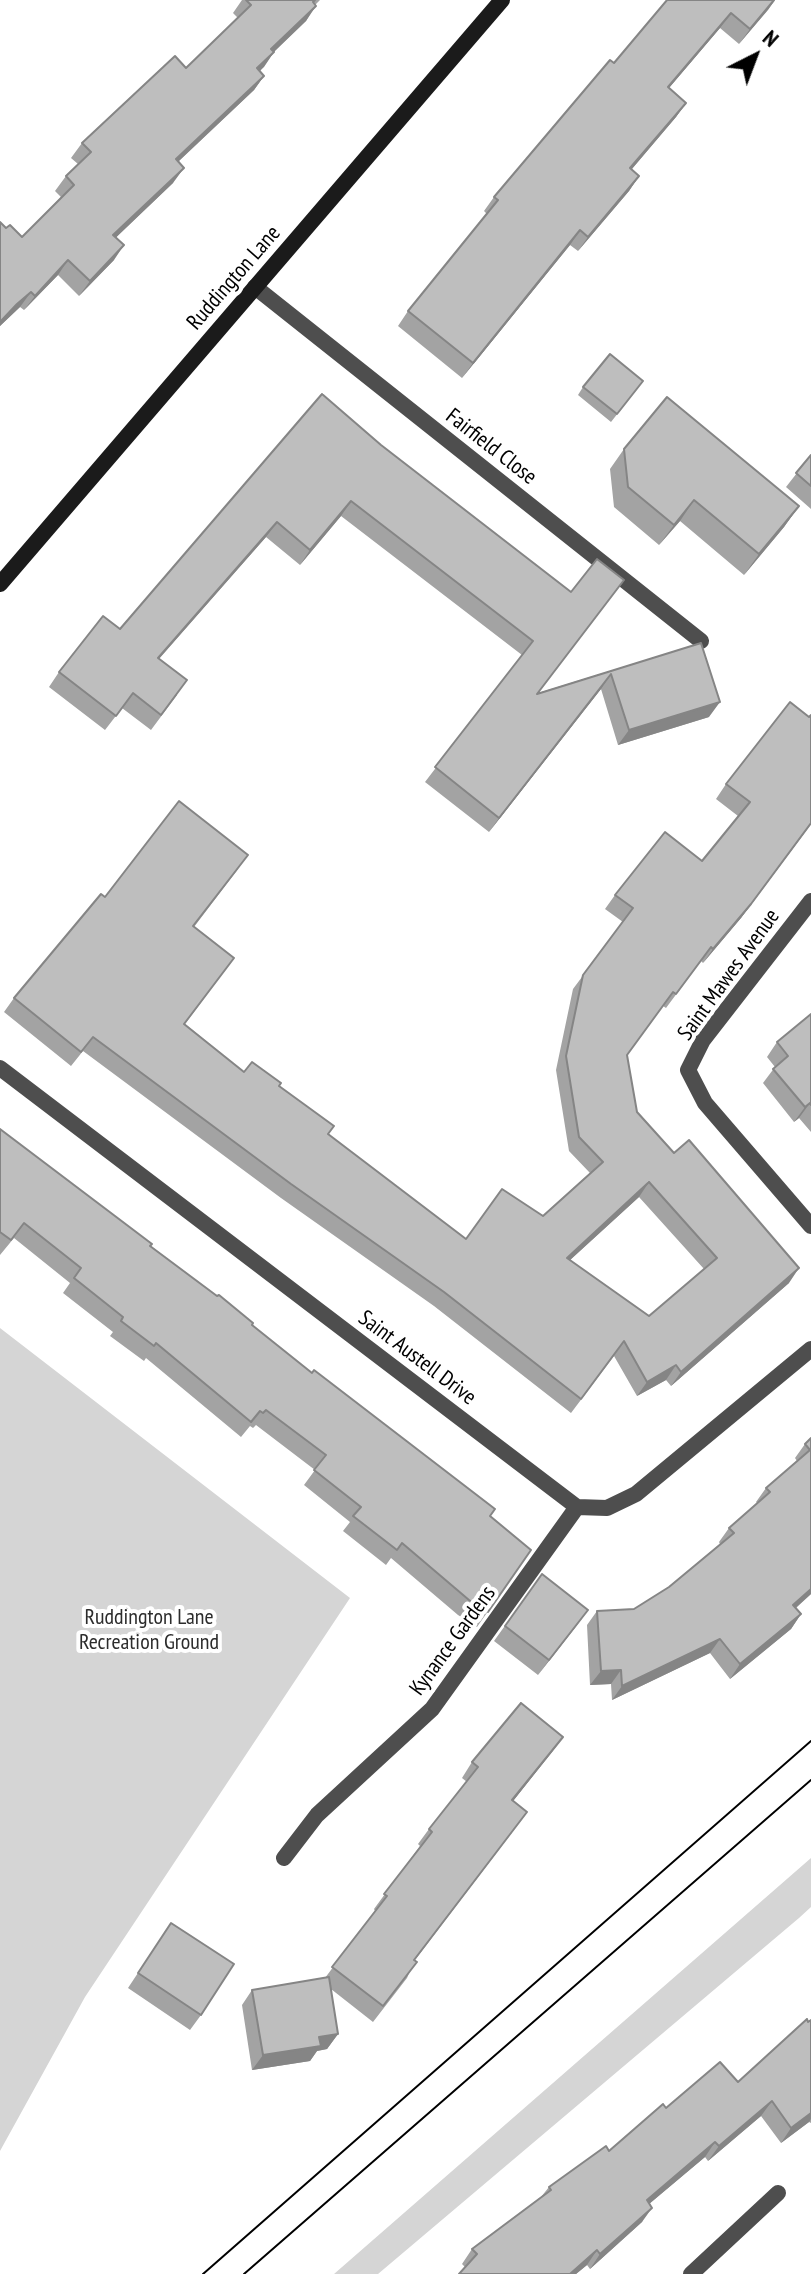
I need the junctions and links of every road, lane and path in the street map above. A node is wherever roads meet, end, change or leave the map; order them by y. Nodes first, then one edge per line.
1 (502, 0) edge
2 (255, 287) junction
3 (0, 584) edge
4 (701, 641) edge
5 (811, 901) edge
6 (0, 1068) edge
7 (811, 1226) edge
8 (811, 1349) edge
9 (577, 1507) junction
10 (284, 1858) dead end
11 (778, 2193) dead end
12 (691, 2274) edge

1 - 2 main road, Ruddington Lane
2 - 3 main road, Ruddington Lane
2 - 4 street, Fairfield Close
5 - 7 street, Saint Mawes Avenue
6 - 9 street, Saint Austell Drive
8 - 9 street
9 - 10 street, Kynance Gardens
11 - 12 street

